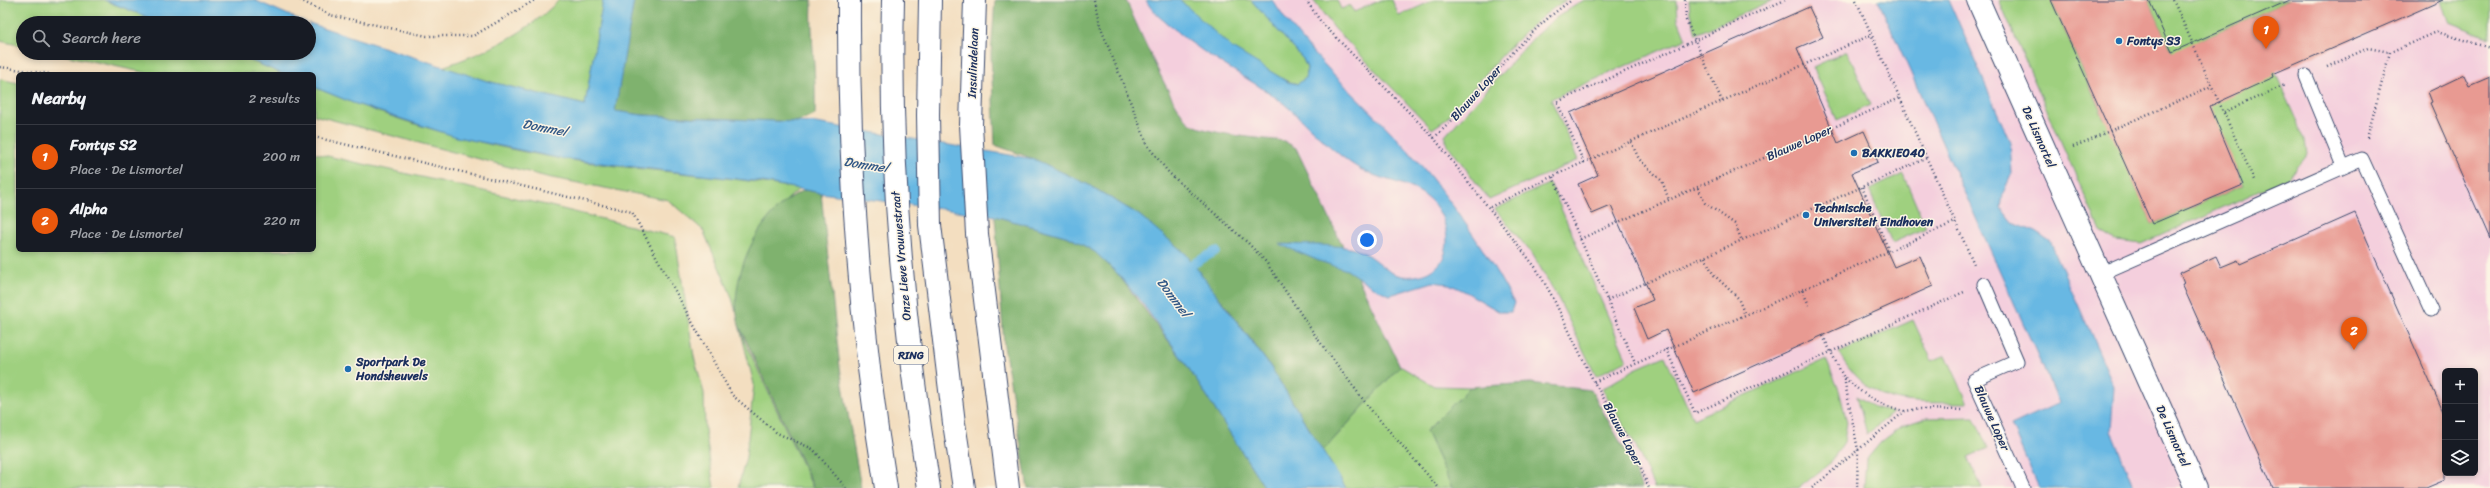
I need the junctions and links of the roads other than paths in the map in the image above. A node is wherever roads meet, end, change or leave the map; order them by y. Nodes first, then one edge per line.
1 (849, 0) edge
2 (893, 0) edge
3 (930, 0) edge
4 (975, 0) edge
5 (1978, 0) edge
6 (2306, 76) dead end
7 (2344, 166) junction
8 (2100, 274) junction
9 (1984, 284) road end
10 (2431, 310) dead end
11 (886, 488) edge
12 (929, 488) edge
13 (964, 488) edge
14 (1008, 488) edge
15 (2023, 488) edge
16 (2196, 488) edge

1 - 11 street
2 - 12 street, Onze Lieve Vrouwestraat / RING
3 - 13 street, RING
4 - 14 street, Insulindelaan
5 - 8 street, De Lismortel
6 - 7 lane
7 - 8 lane
7 - 10 lane
8 - 16 street, De Lismortel
9 - 15 lane, Blauwe Loper

